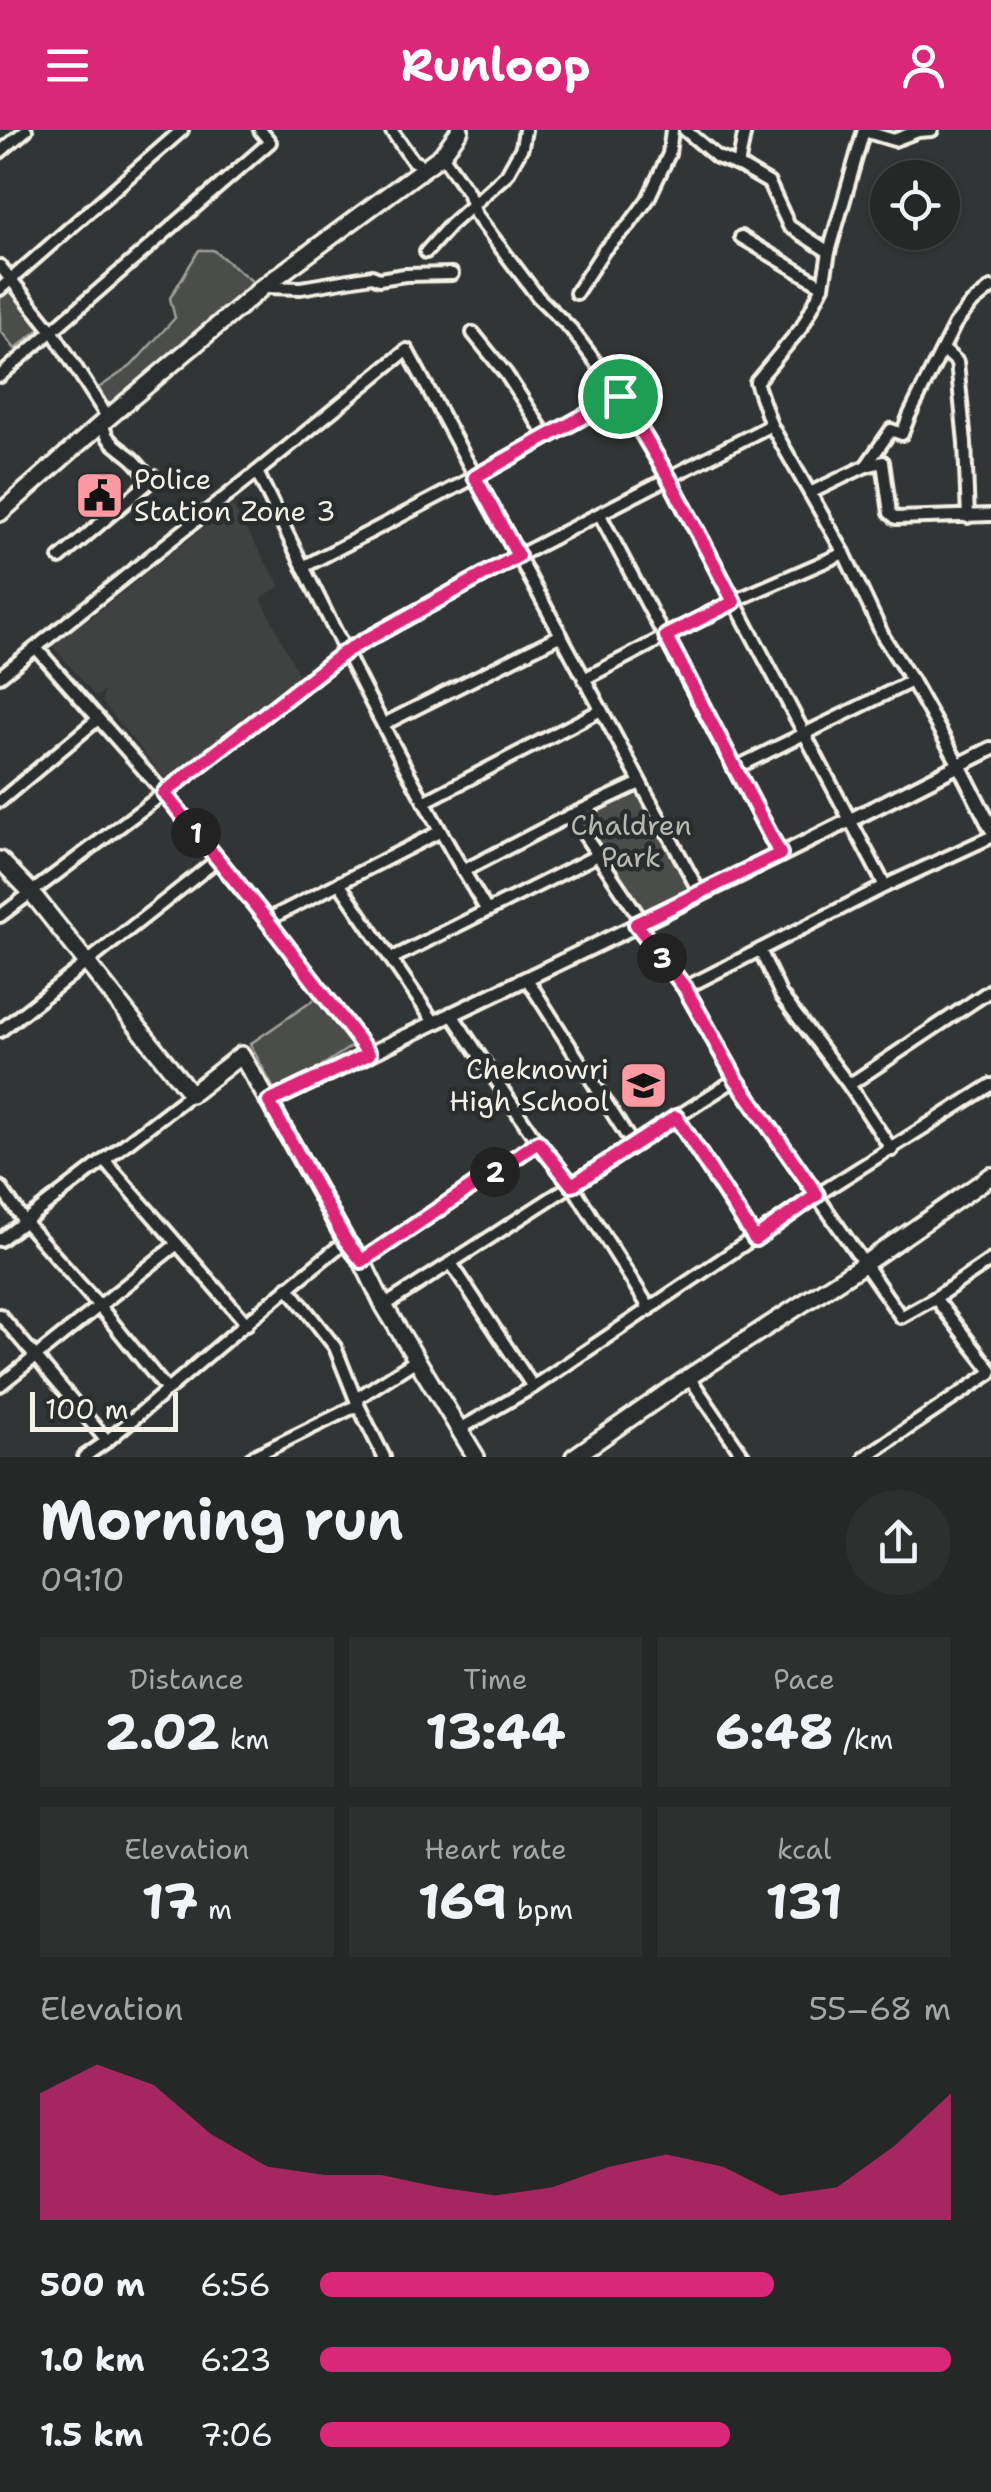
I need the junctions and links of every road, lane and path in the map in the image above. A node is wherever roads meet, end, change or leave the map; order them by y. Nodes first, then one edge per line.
1 (26, 130) edge
2 (182, 130) edge
3 (260, 130) edge
4 (391, 130) edge
5 (460, 130) edge
6 (525, 130) edge
7 (672, 130) edge
8 (685, 130) edge
9 (745, 130) edge
10 (932, 130) edge
11 (864, 131) edge
12 (0, 152) edge
13 (442, 155) junction
14 (426, 166) junction
15 (738, 166) junction
16 (472, 204) junction
17 (741, 238) dead end
18 (426, 252) dead end
19 (829, 252) junction
20 (0, 266) edge
21 (452, 274) dead end
22 (11, 280) junction
23 (823, 286) junction
24 (263, 287) junction
25 (991, 288) edge
26 (0, 289) edge
27 (576, 293) dead end
28 (53, 332) junction
29 (473, 333) dead end
30 (943, 349) junction
31 (0, 376) edge
32 (620, 396) junction
33 (105, 420) junction
34 (771, 425) junction
35 (546, 437) junction
36 (866, 466) junction
37 (257, 472) junction
38 (475, 477) junction
39 (669, 478) junction
40 (810, 493) junction
41 (0, 513) edge
42 (600, 515) junction
43 (991, 516) edge
44 (968, 517) junction
45 (844, 553) junction
46 (518, 556) junction
47 (60, 558) dead end
48 (303, 567) junction
49 (734, 602) junction
50 (560, 634) junction
51 (666, 636) junction
52 (36, 648) junction
53 (346, 651) junction
54 (0, 676) edge
55 (584, 679) junction
56 (912, 681) junction
57 (601, 710) junction
58 (98, 720) junction
59 (384, 724) junction
60 (804, 734) junction
61 (991, 749) edge
62 (959, 766) junction
63 (735, 768) junction
64 (640, 783) junction
65 (164, 793) junction
66 (0, 801) edge
67 (424, 802) junction
68 (572, 814) junction
69 (850, 821) junction
70 (991, 828) edge
71 (440, 832) junction
72 (991, 837) edge
73 (598, 854) junction
74 (780, 854) junction
75 (0, 860) edge
76 (216, 860) junction
77 (463, 871) junction
78 (339, 883) junction
79 (885, 886) junction
80 (31, 892) junction
81 (700, 893) junction
82 (486, 909) junction
83 (0, 916) edge
84 (267, 920) junction
85 (639, 923) junction
86 (760, 950) junction
87 (391, 959) junction
88 (87, 962) junction
89 (527, 979) junction
90 (685, 988) junction
91 (991, 990) edge
92 (451, 1014) junction
93 (434, 1022) junction
94 (0, 1031) edge
95 (369, 1054) junction
96 (736, 1079) junction
97 (849, 1084) junction
98 (991, 1085) edge
99 (191, 1094) junction
100 (269, 1102) junction
101 (676, 1117) junction
102 (538, 1142) junction
103 (633, 1145) junction
104 (892, 1150) junction
105 (105, 1161) junction
106 (991, 1176) edge
107 (572, 1185) junction
108 (0, 1187) edge
109 (817, 1195) junction
110 (24, 1221) junction
111 (755, 1239) junction
112 (0, 1240) edge
113 (346, 1241) junction
114 (177, 1244) junction
115 (991, 1260) edge
116 (362, 1261) junction
117 (451, 1263) junction
118 (864, 1264) junction
119 (288, 1287) junction
120 (936, 1298) junction
121 (99, 1306) junction
122 (384, 1306) junction
123 (650, 1309) junction
124 (0, 1315) edge
125 (247, 1324) junction
126 (36, 1356) junction
127 (418, 1360) junction
128 (991, 1371) edge
129 (689, 1377) junction
130 (0, 1385) edge
131 (533, 1387) junction
132 (167, 1390) junction
133 (358, 1405) junction
134 (460, 1428) junction
135 (107, 1441) junction
136 (93, 1455) edge
137 (252, 1457) edge
138 (384, 1457) edge
139 (476, 1457) edge
140 (574, 1457) edge
141 (744, 1457) edge
142 (865, 1457) edge

1 - 12 street
2 - 22 street
3 - 28 street
4 - 14 street
5 - 13 main road
6 - 16 street
7 - 27 street
8 - 15 street
9 - 15 street
10 - 11 street
11 - 19 street
13 - 14 main road
13 - 16 street
14 - 24 main road
15 - 19 street
16 - 18 street
16 - 32 street
17 - 23 street
19 - 23 street
20 - 22 street
21 - 24 street
22 - 26 street
22 - 28 street
23 - 34 street
24 - 33 main road
25 - 30 street
28 - 31 street
28 - 33 street
29 - 35 street
30 - 36 street
30 - 44 street
32 - 35 street
32 - 39 street
33 - 41 main road
33 - 47 street
34 - 39 street
34 - 40 street
35 - 38 street
36 - 40 street
36 - 44 street
37 - 38 street
37 - 48 street
37 - 52 street
38 - 46 street
38 - 48 street
39 - 42 street
39 - 49 street
40 - 45 street
42 - 46 street
42 - 51 street
43 - 44 street
45 - 49 street
45 - 56 street
46 - 50 street
46 - 53 street
48 - 53 street
49 - 51 street
49 - 60 street
50 - 55 street
50 - 59 street
51 - 55 street
51 - 63 street
52 - 54 street
52 - 58 street
53 - 59 street
53 - 65 street
55 - 57 street
56 - 60 street
56 - 62 street
57 - 64 street
57 - 67 street
58 - 65 street
58 - 66 street
59 - 67 street
60 - 63 street
60 - 69 street
61 - 62 street
62 - 69 street
62 - 70 street
63 - 74 street
64 - 68 street
64 - 81 street
65 - 76 street
65 - 80 street
67 - 71 street
68 - 73 street
68 - 77 street
69 - 74 street
69 - 79 street
71 - 77 street
71 - 78 street
72 - 79 street
73 - 82 street
73 - 85 street
74 - 81 street
75 - 80 main road
76 - 84 street
76 - 88 street
77 - 82 street
78 - 84 street
78 - 87 street
79 - 86 street
80 - 83 street
80 - 88 main road
81 - 85 street
82 - 87 street
84 - 95 street
85 - 89 street
85 - 90 street
86 - 90 street
86 - 97 street
87 - 93 street
88 - 94 street
88 - 99 main road
89 - 92 street
89 - 103 street
90 - 96 street
91 - 97 street
92 - 93 street
92 - 102 street
93 - 95 street
95 - 100 street
96 - 101 street
96 - 109 street
97 - 104 street
98 - 104 street
99 - 100 main road
99 - 105 street
100 - 113 main road
101 - 103 street
101 - 111 street
102 - 107 street
102 - 116 street
103 - 107 street
104 - 109 street
105 - 110 street
105 - 114 street
106 - 118 main road
107 - 117 street
107 - 123 street
108 - 110 street
109 - 111 street
109 - 118 street
110 - 112 street
110 - 121 street
111 - 123 street
113 - 116 main road
113 - 119 street
114 - 121 street
114 - 125 street
115 - 120 street
116 - 122 main road
117 - 122 street
117 - 131 street
118 - 120 street
118 - 129 main road
119 - 125 street
119 - 133 street
120 - 128 street
121 - 126 street
121 - 132 street
122 - 127 main road
123 - 131 street
124 - 126 street
125 - 132 street
126 - 130 street
126 - 135 street
127 - 133 street
127 - 134 main road
128 - 142 street
129 - 140 main road
129 - 141 street
131 - 134 street
132 - 135 street
133 - 137 street
133 - 138 street
134 - 139 main road
135 - 136 street

